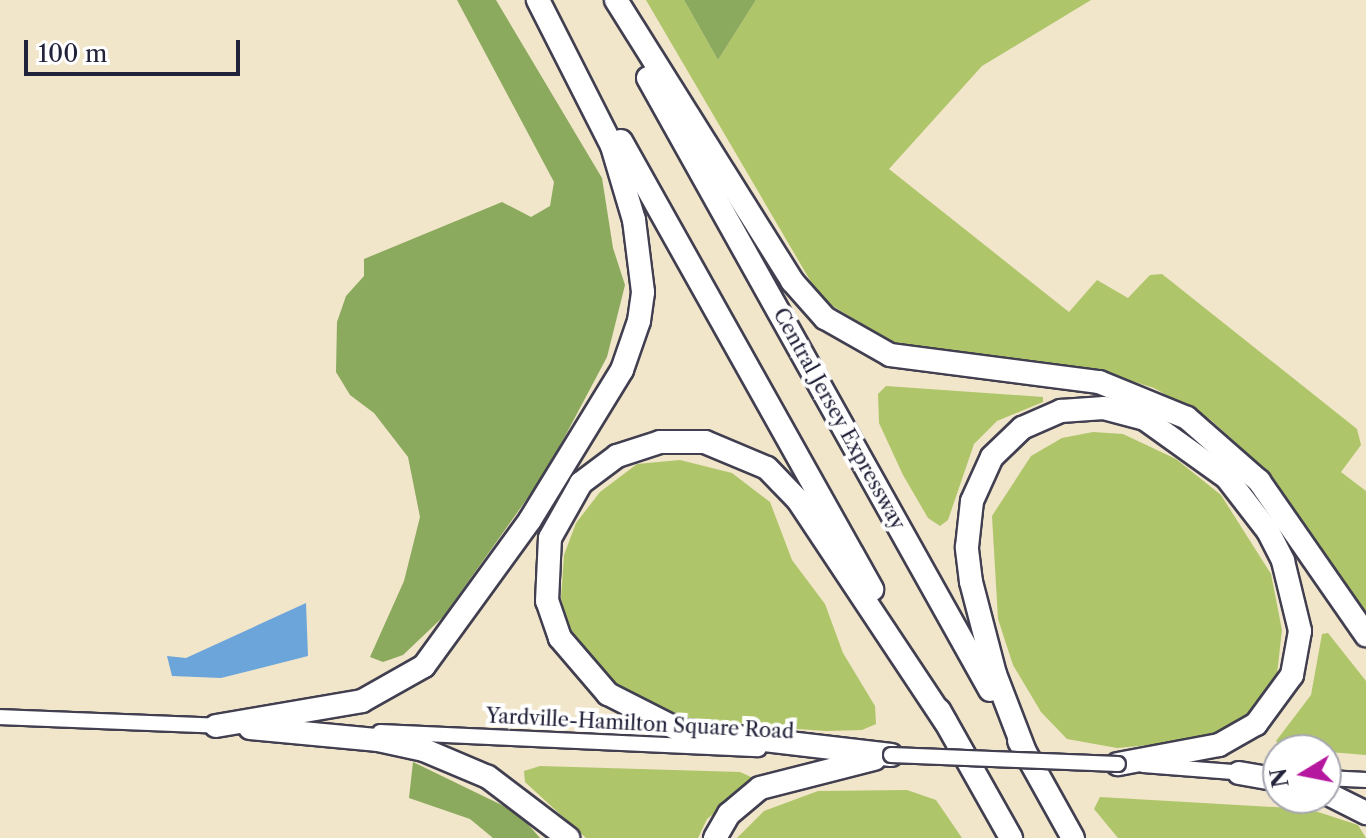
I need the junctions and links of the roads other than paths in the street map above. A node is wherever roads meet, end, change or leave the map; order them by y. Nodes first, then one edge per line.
1 (541, 0) edge
2 (605, 0) edge
3 (616, 0) edge
4 (1366, 635) edge
5 (0, 717) edge
6 (945, 721) junction
7 (220, 726) junction
8 (1025, 752) junction
9 (891, 755) junction
10 (1118, 764) junction
11 (1239, 773) joint
12 (1262, 776) edge
13 (1342, 779) edge
14 (1366, 780) edge
15 (1342, 801) edge
16 (1366, 813) edge
17 (998, 815) junction
18 (568, 838) edge
19 (715, 838) edge
20 (1004, 838) edge
21 (1011, 838) edge
22 (1073, 838) edge

1 - 6 highway
1 - 7 highway
2 - 8 highway, Central Jersey Expressway
3 - 4 highway
5 - 7 street, Yardville-Hamilton Square Road
6 - 9 highway
6 - 17 highway
7 - 9 street, Yardville-Hamilton Square Road
7 - 18 highway
8 - 10 highway
8 - 22 highway, Central Jersey Expressway
9 - 10 street, Yardville-Hamilton Square Road, bridge
9 - 19 highway
10 - 11 street, Yardville-Hamilton Square Road
11 - 12 highway
13 - 14 street
15 - 16 highway
17 - 20 highway
17 - 21 highway

